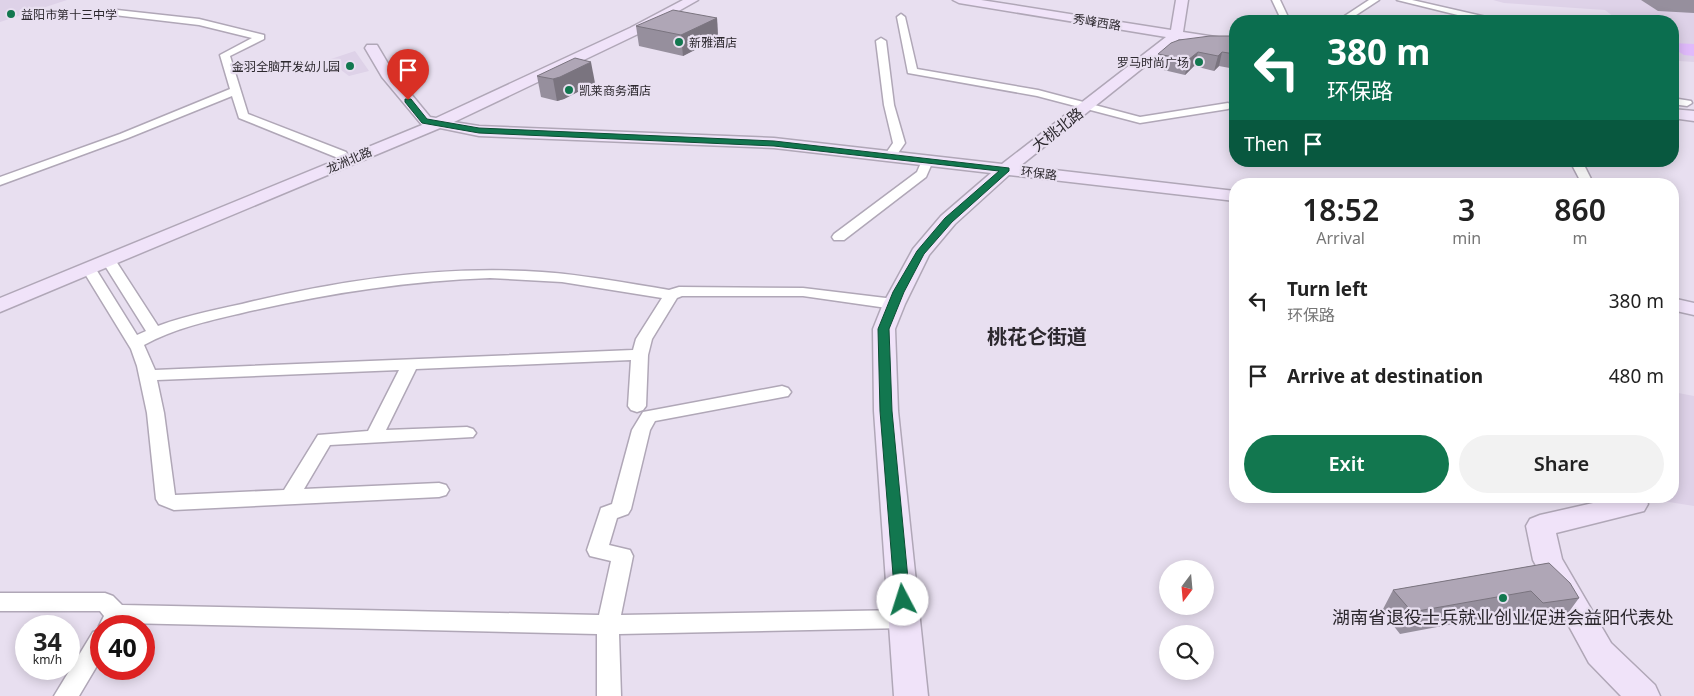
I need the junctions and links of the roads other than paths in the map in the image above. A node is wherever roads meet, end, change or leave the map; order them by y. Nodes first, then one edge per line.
1 (679, 0) edge
2 (692, 0) edge
3 (959, 0) edge
4 (1182, 0) edge
5 (1276, 0) edge
6 (1375, 0) edge
7 (1401, 0) edge
8 (117, 13) dead end
9 (1283, 15) edge
10 (1350, 15) edge
11 (1466, 15) edge
12 (901, 17) dead end
13 (1176, 35) junction
14 (881, 40) dead end
15 (1229, 43) edge
16 (372, 48) dead end
17 (235, 91) junction
18 (1087, 106) junction
19 (1228, 106) dead end
20 (431, 122) junction
21 (342, 155) junction
22 (890, 156) junction
23 (928, 161) junction
24 (1006, 169) junction
25 (0, 181) edge
26 (1229, 195) edge
27 (839, 236) dead end
28 (109, 261) junction
29 (89, 269) junction
30 (0, 293) edge
31 (671, 296) junction
32 (894, 304) junction
33 (0, 306) edge
34 (1679, 306) edge
35 (1694, 309) edge
36 (154, 331) junction
37 (137, 342) junction
38 (640, 355) junction
39 (410, 364) junction
40 (149, 375) junction
41 (782, 392) dead end
42 (637, 406) dead end
43 (467, 433) dead end
44 (374, 437) junction
45 (439, 490) dead end
46 (290, 497) junction
47 (1634, 504) dead end
48 (0, 602) edge
49 (111, 615) edge
50 (904, 619) junction
51 (155, 620) edge
52 (608, 624) junction
53 (90, 658) edge
54 (66, 696) edge
55 (608, 696) edge
56 (911, 696) edge
57 (1643, 696) edge

1 - 20 street, 龙洲北路
2 - 20 street, 龙洲北路
3 - 13 street, 秀峰西路
4 - 13 street
5 - 9 street
6 - 10 street
7 - 11 street
8 - 17 street
12 - 18 street
13 - 15 street, 秀峰西路
13 - 18 street, 大桃北路
14 - 22 street
16 - 20 street
17 - 21 street
17 - 25 street
18 - 19 street
18 - 24 street, 大桃北路
20 - 21 street, 龙洲北路
20 - 22 street, 环保路
20 - 28 street, 龙洲北路
21 - 30 street, 龙洲北路
22 - 23 street, 环保路
23 - 24 street, 环保路
23 - 27 street
24 - 26 street, 环保路
24 - 32 street, 大桃北路
28 - 29 street, 龙洲北路
28 - 36 street
29 - 33 street, 龙洲北路
29 - 37 street
31 - 32 street
31 - 36 street
31 - 38 street
32 - 50 street, 大桃北路
34 - 35 street
36 - 37 street
37 - 40 street
38 - 39 street
38 - 42 street
39 - 40 street
39 - 44 street
40 - 46 street
41 - 52 street
43 - 44 street
44 - 46 street
45 - 46 street
47 - 57 street
48 - 49 street
50 - 52 street
50 - 56 street, 大桃北路
51 - 52 street
52 - 55 street
53 - 54 street

